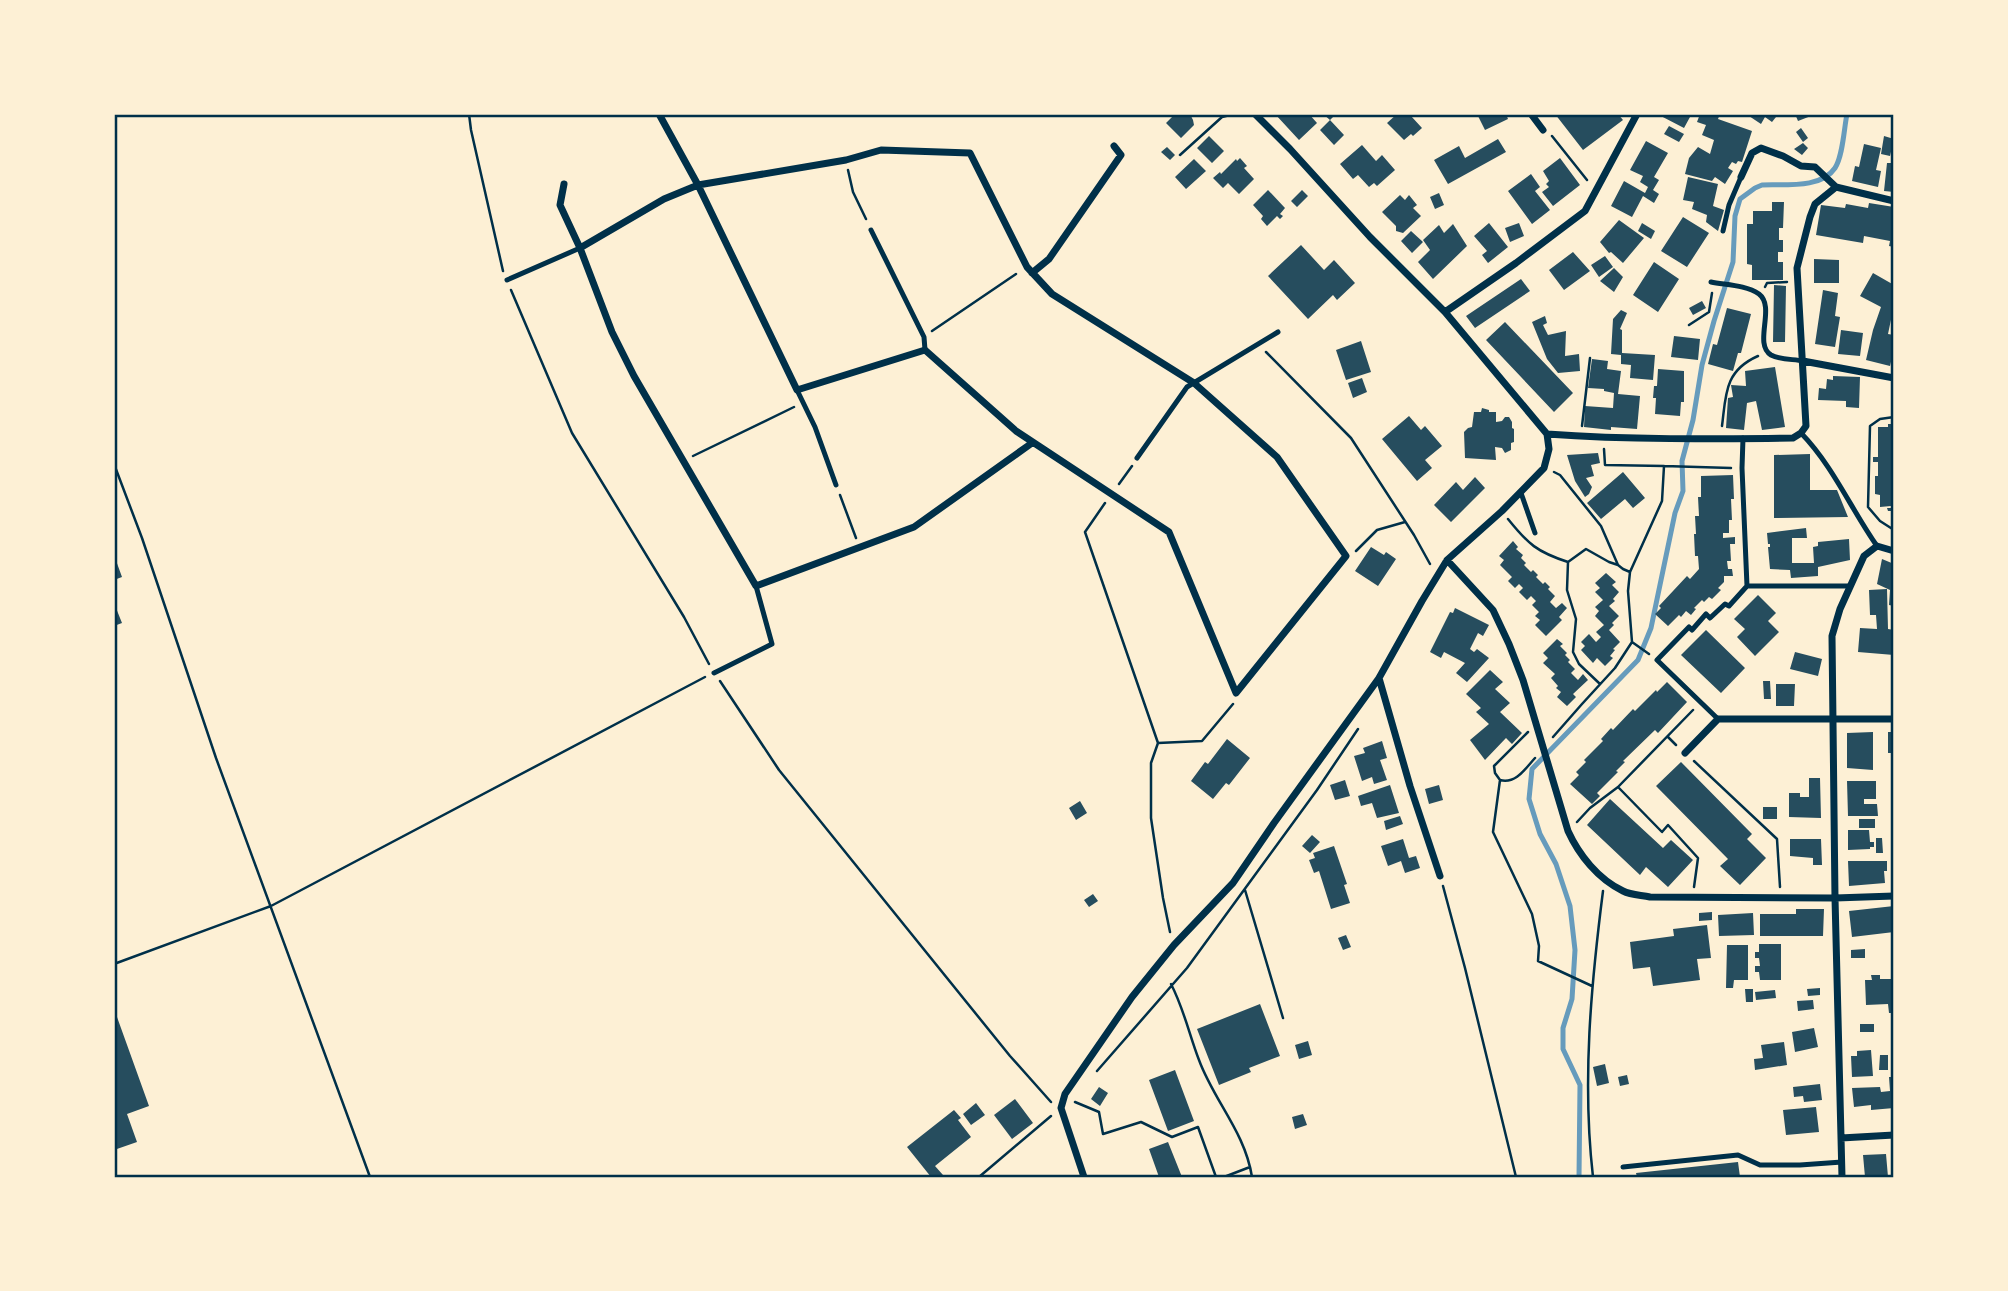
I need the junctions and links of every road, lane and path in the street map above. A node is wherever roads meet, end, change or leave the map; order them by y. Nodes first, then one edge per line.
1 (469, 114) edge
2 (659, 114) edge
3 (1234, 114) edge
4 (1255, 114) edge
5 (1531, 114) edge
6 (1637, 114) edge
7 (1543, 130) joint
8 (1115, 146) dead end
9 (1180, 155) dead end
10 (846, 160) junction
11 (1741, 177) joint
12 (564, 184) dead end
13 (698, 185) junction
14 (1836, 187) junction
15 (1595, 191) junction
16 (1894, 201) edge
17 (871, 230) joint
18 (1723, 231) dead end
19 (580, 248) junction
20 (1029, 270) junction
21 (507, 280) junction
22 (1712, 282) joint
23 (1798, 282) junction
24 (1760, 295) junction
25 (1444, 312) junction
26 (1689, 325) dead end
27 (1278, 332) dead end
28 (923, 337) junction
29 (1259, 344) junction
30 (925, 351) junction
31 (1767, 352) junction
32 (1590, 358) dead end
33 (1804, 361) junction
34 (1894, 378) edge
35 (1194, 383) junction
36 (797, 390) junction
37 (803, 402) junction
38 (1894, 417) edge
39 (1801, 433) junction
40 (1547, 434) junction
41 (1581, 436) junction
42 (1603, 438) junction
43 (1716, 438) junction
44 (1744, 438) junction
45 (1032, 443) junction
46 (1138, 458) joint
47 (683, 460) junction
48 (114, 464) edge
49 (1664, 467) junction
50 (1544, 468) junction
51 (1742, 468) junction
52 (836, 485) joint
53 (1521, 493) junction
54 (1112, 495) junction
55 (1502, 511) junction
56 (1405, 522) junction
57 (1894, 530) edge
58 (1535, 533) dead end
59 (1877, 546) junction
60 (860, 548) junction
61 (1894, 551) edge
62 (1346, 556) junction
63 (1447, 560) junction
64 (1428, 562) dead end
65 (1568, 562) junction
66 (1618, 565) junction
67 (1630, 572) junction
68 (755, 586) junction
69 (1747, 586) junction
70 (1850, 586) junction
71 (1632, 642) junction
72 (1657, 660) junction
73 (714, 673) junction
74 (1379, 678) junction
75 (1600, 684) junction
76 (1236, 693) junction
77 (1700, 702) junction
78 (1718, 719) junction
79 (1833, 719) junction
80 (1894, 719) edge
81 (1535, 725) junction
82 (1668, 737) junction
83 (1158, 743) junction
84 (1546, 745) dead end
85 (1685, 753) junction
86 (1537, 755) dead end
87 (1500, 780) junction
88 (1618, 787) junction
89 (1568, 831) junction
90 (1440, 876) joint
91 (1605, 880) junction
92 (1245, 890) dead end
93 (1894, 896) edge
94 (1693, 897) junction
95 (1781, 897) junction
96 (1835, 898) junction
97 (271, 906) junction
98 (1174, 945) junction
99 (114, 964) edge
100 (1171, 984) dead end
101 (1592, 986) junction
102 (1283, 1018) dead end
103 (1075, 1102) dead end
104 (1061, 1108) junction
105 (1894, 1135) edge
106 (1841, 1138) junction
107 (1842, 1161) junction
108 (1250, 1167) junction
109 (1623, 1167) dead end
110 (370, 1177) edge
111 (979, 1177) edge
112 (1084, 1177) edge
113 (1216, 1177) edge
114 (1224, 1177) edge
115 (1251, 1177) edge
116 (1516, 1177) edge
117 (1593, 1177) edge
118 (1842, 1177) edge

1 - 21 path
2 - 13 street
3 - 9 path
4 - 25 street
5 - 7 street
6 - 15 street
7 - 15 path
8 - 20 street
10 - 13 street
10 - 17 path
10 - 20 street
11 - 14 street
11 - 18 lane
12 - 19 street
13 - 19 street
13 - 36 street
14 - 16 street
14 - 23 street
15 - 25 street
17 - 28 lane
19 - 21 lane
19 - 47 street
20 - 28 path
20 - 35 street
21 - 73 path
22 - 24 lane
22 - 26 path
23 - 24 path
23 - 33 street
24 - 31 lane
25 - 40 street
27 - 29 lane
28 - 30 lane
29 - 35 lane
29 - 56 path
30 - 36 street
30 - 45 street
31 - 33 lane
31 - 43 path
32 - 41 path
33 - 34 street
33 - 39 street
35 - 46 lane
35 - 62 street
36 - 37 lane
37 - 47 path
37 - 52 lane
38 - 57 path
39 - 44 street
39 - 59 lane
40 - 41 street
40 - 50 street
41 - 42 street
42 - 43 street
42 - 49 path
43 - 44 street
44 - 51 lane
45 - 54 street
45 - 60 street
46 - 54 path
47 - 68 street
48 - 97 path
49 - 51 path
49 - 67 path
50 - 53 street
50 - 66 path
51 - 69 lane
52 - 60 path
53 - 55 street
53 - 58 lane
54 - 76 street
54 - 83 path
55 - 63 street
55 - 65 path
56 - 62 path
56 - 64 path
59 - 61 street
59 - 70 street
60 - 68 street
62 - 76 street
63 - 74 street
63 - 81 street
65 - 66 path
65 - 75 path
66 - 67 path
67 - 71 path
68 - 73 lane
69 - 70 lane
69 - 72 lane
70 - 79 street
71 - 72 path
71 - 75 path
72 - 77 lane
73 - 97 path
73 - 104 path
74 - 90 street
74 - 98 street
75 - 84 path
76 - 83 path
77 - 78 lane
77 - 82 path
78 - 79 street
78 - 85 street
79 - 80 street
79 - 96 street
81 - 87 path
81 - 89 street
82 - 85 path
82 - 88 path
83 - 98 path
85 - 95 path
86 - 87 path
87 - 101 path
88 - 89 path
88 - 94 path
89 - 91 street
90 - 116 path
91 - 94 street
91 - 101 path
92 - 102 path
93 - 96 street
94 - 95 street
95 - 96 street
96 - 106 street
97 - 99 path
97 - 110 path
98 - 104 street
100 - 108 path
101 - 117 path
103 - 113 path
104 - 111 path
104 - 112 street
105 - 106 street
106 - 107 street
107 - 109 lane
107 - 118 street
108 - 114 path
108 - 115 path

